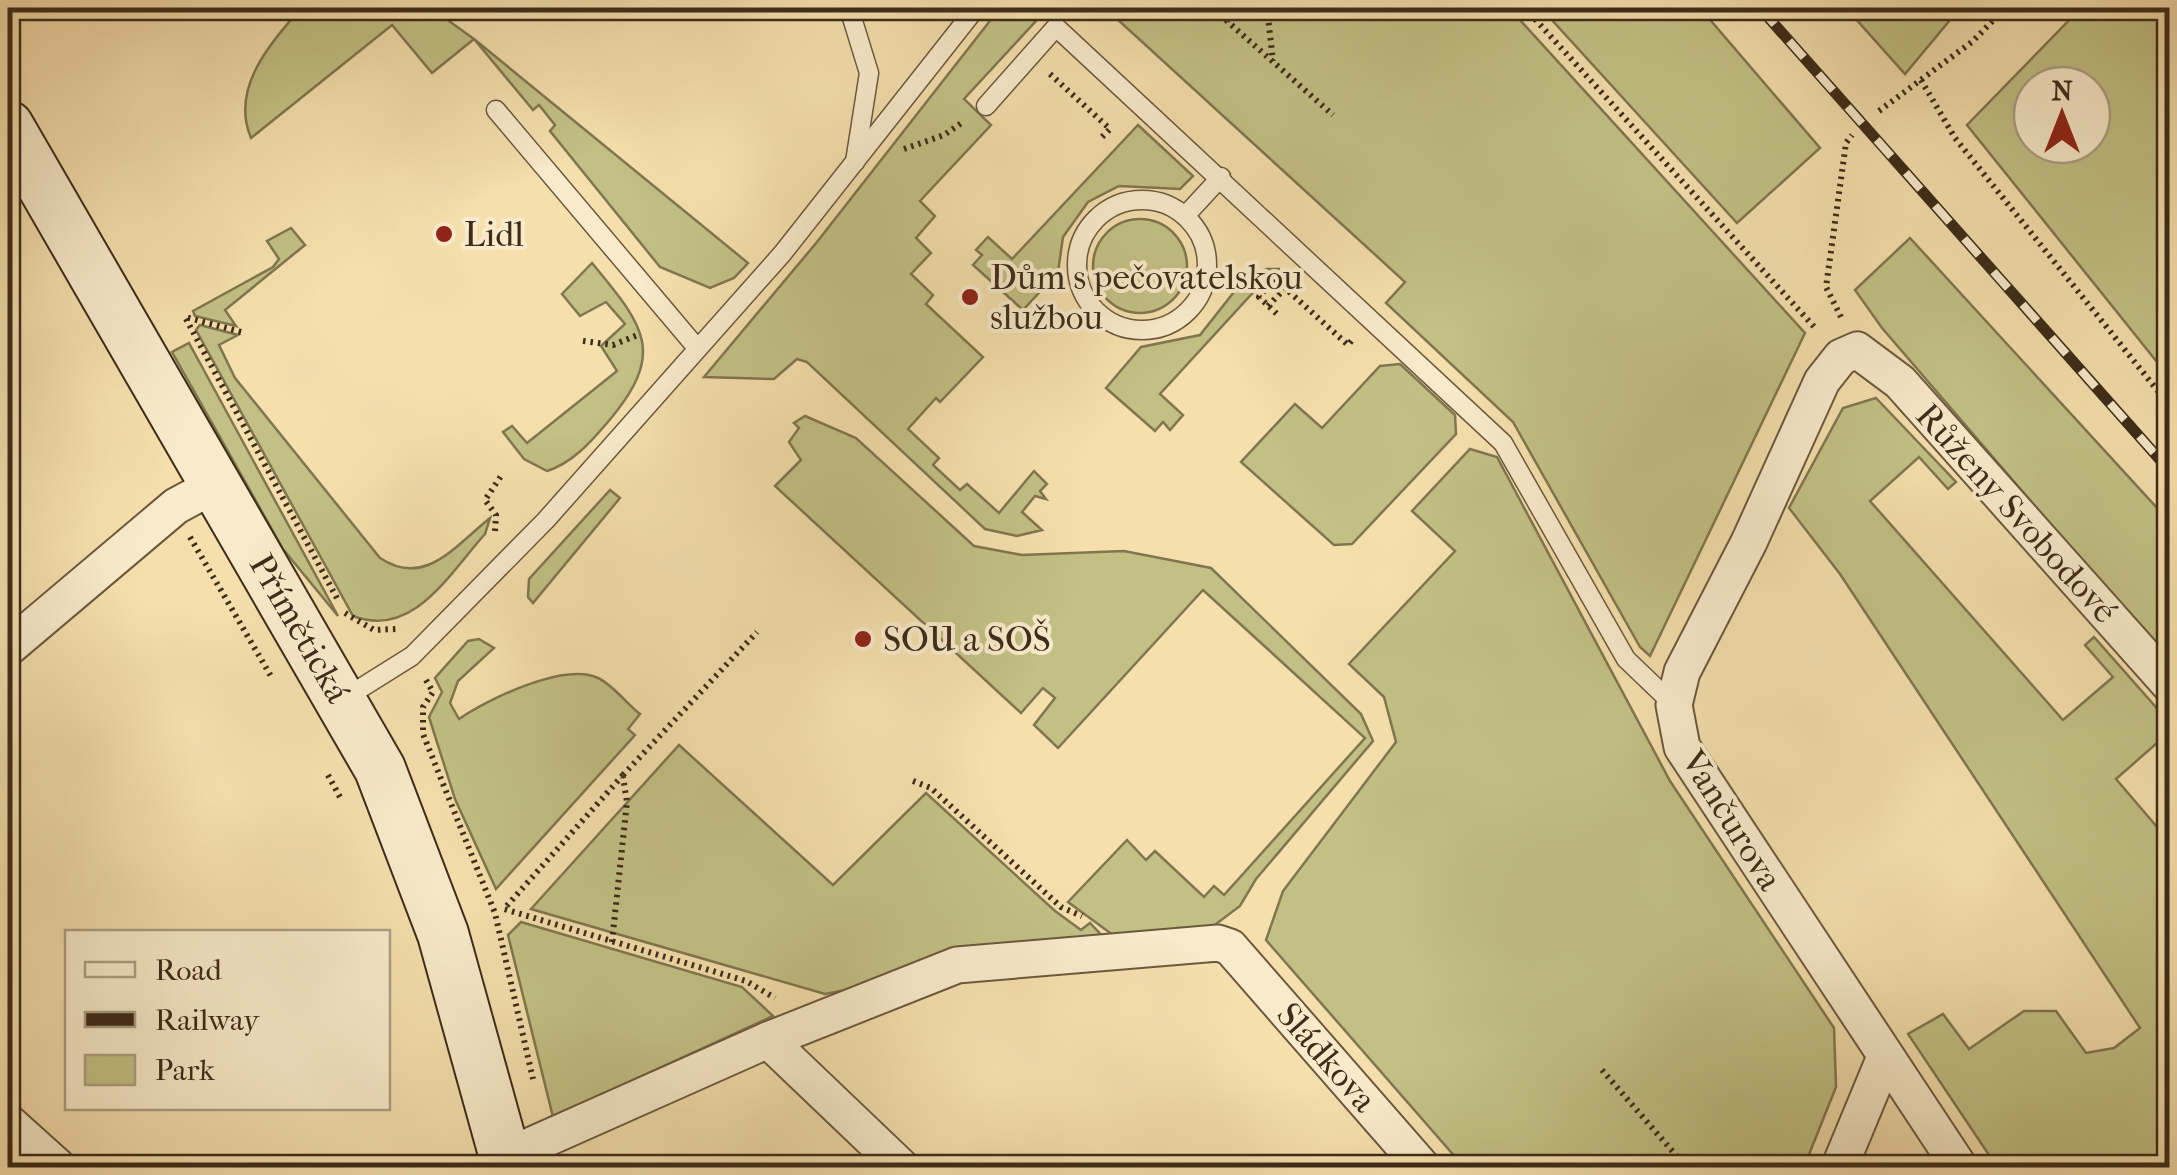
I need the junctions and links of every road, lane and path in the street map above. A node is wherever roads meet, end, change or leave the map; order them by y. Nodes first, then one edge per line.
1 (849, 8) edge
2 (976, 8) edge
3 (1236, 8) edge
4 (1267, 8) edge
5 (1525, 8) edge
6 (2006, 8) edge
7 (1273, 62) junction
8 (1921, 80) junction
9 (986, 106) joint
10 (496, 110) dead end
11 (1879, 111) dead end
12 (1333, 115) dead end
13 (8, 126) edge
14 (1852, 135) dead end
15 (896, 158) dead end
16 (855, 163) junction
17 (1221, 177) junction
18 (1185, 216) junction
19 (1274, 280) dead end
20 (1277, 314) dead end
21 (241, 332) dead end
22 (640, 334) dead end
23 (583, 341) dead end
24 (696, 348) junction
25 (1849, 353) junction
26 (2170, 406) edge
27 (503, 473) dead end
28 (196, 495) junction
29 (492, 537) dead end
30 (411, 623) dead end
31 (398, 628) junction
32 (757, 632) dead end
33 (8, 648) edge
34 (412, 656) junction
35 (273, 680) dead end
36 (2170, 685) edge
37 (342, 700) junction
38 (1674, 704) junction
39 (325, 769) dead end
40 (623, 775) junction
41 (913, 780) dead end
42 (348, 814) dead end
43 (1061, 907) dead end
44 (504, 909) junction
45 (495, 912) junction
46 (612, 942) junction
47 (808, 1023) junction
48 (768, 1040) junction
49 (1886, 1058) junction
50 (1602, 1070) dead end
51 (8, 1122) edge
52 (520, 1155) edge
53 (59, 1168) edge
54 (902, 1168) edge
55 (1423, 1168) edge
56 (1687, 1168) edge
57 (1838, 1168) edge
58 (1960, 1168) edge

1 - 16 lane
2 - 16 lane
3 - 7 path
4 - 7 path
5 - 25 path
6 - 8 path
7 - 12 path
8 - 11 path
8 - 26 path
9 - 15 path
9 - 17 lane
10 - 24 lane
13 - 28 main road, Přímětická
14 - 25 path
16 - 24 lane
17 - 18 lane
17 - 38 lane
18 - 18 lane
19 - 20 path
21 - 31 path
22 - 23 path
24 - 34 lane
25 - 36 street, Růženy Svobodové
25 - 38 street, Vančurova
27 - 29 path
28 - 33 street
28 - 35 path
28 - 37 main road, Přímětická
30 - 31 path
31 - 34 path
32 - 40 path, bridge
34 - 37 lane
34 - 45 path
37 - 52 main road, Přímětická
38 - 49 street, Vančurova
39 - 42 path
40 - 44 path
40 - 46 path
41 - 43 path
44 - 45 path
44 - 46 path
45 - 52 path
46 - 47 path
47 - 48 street
47 - 55 street, Sládkova
48 - 52 street
48 - 54 street
49 - 57 street
49 - 58 street, Vančurova
50 - 56 path
51 - 53 street

